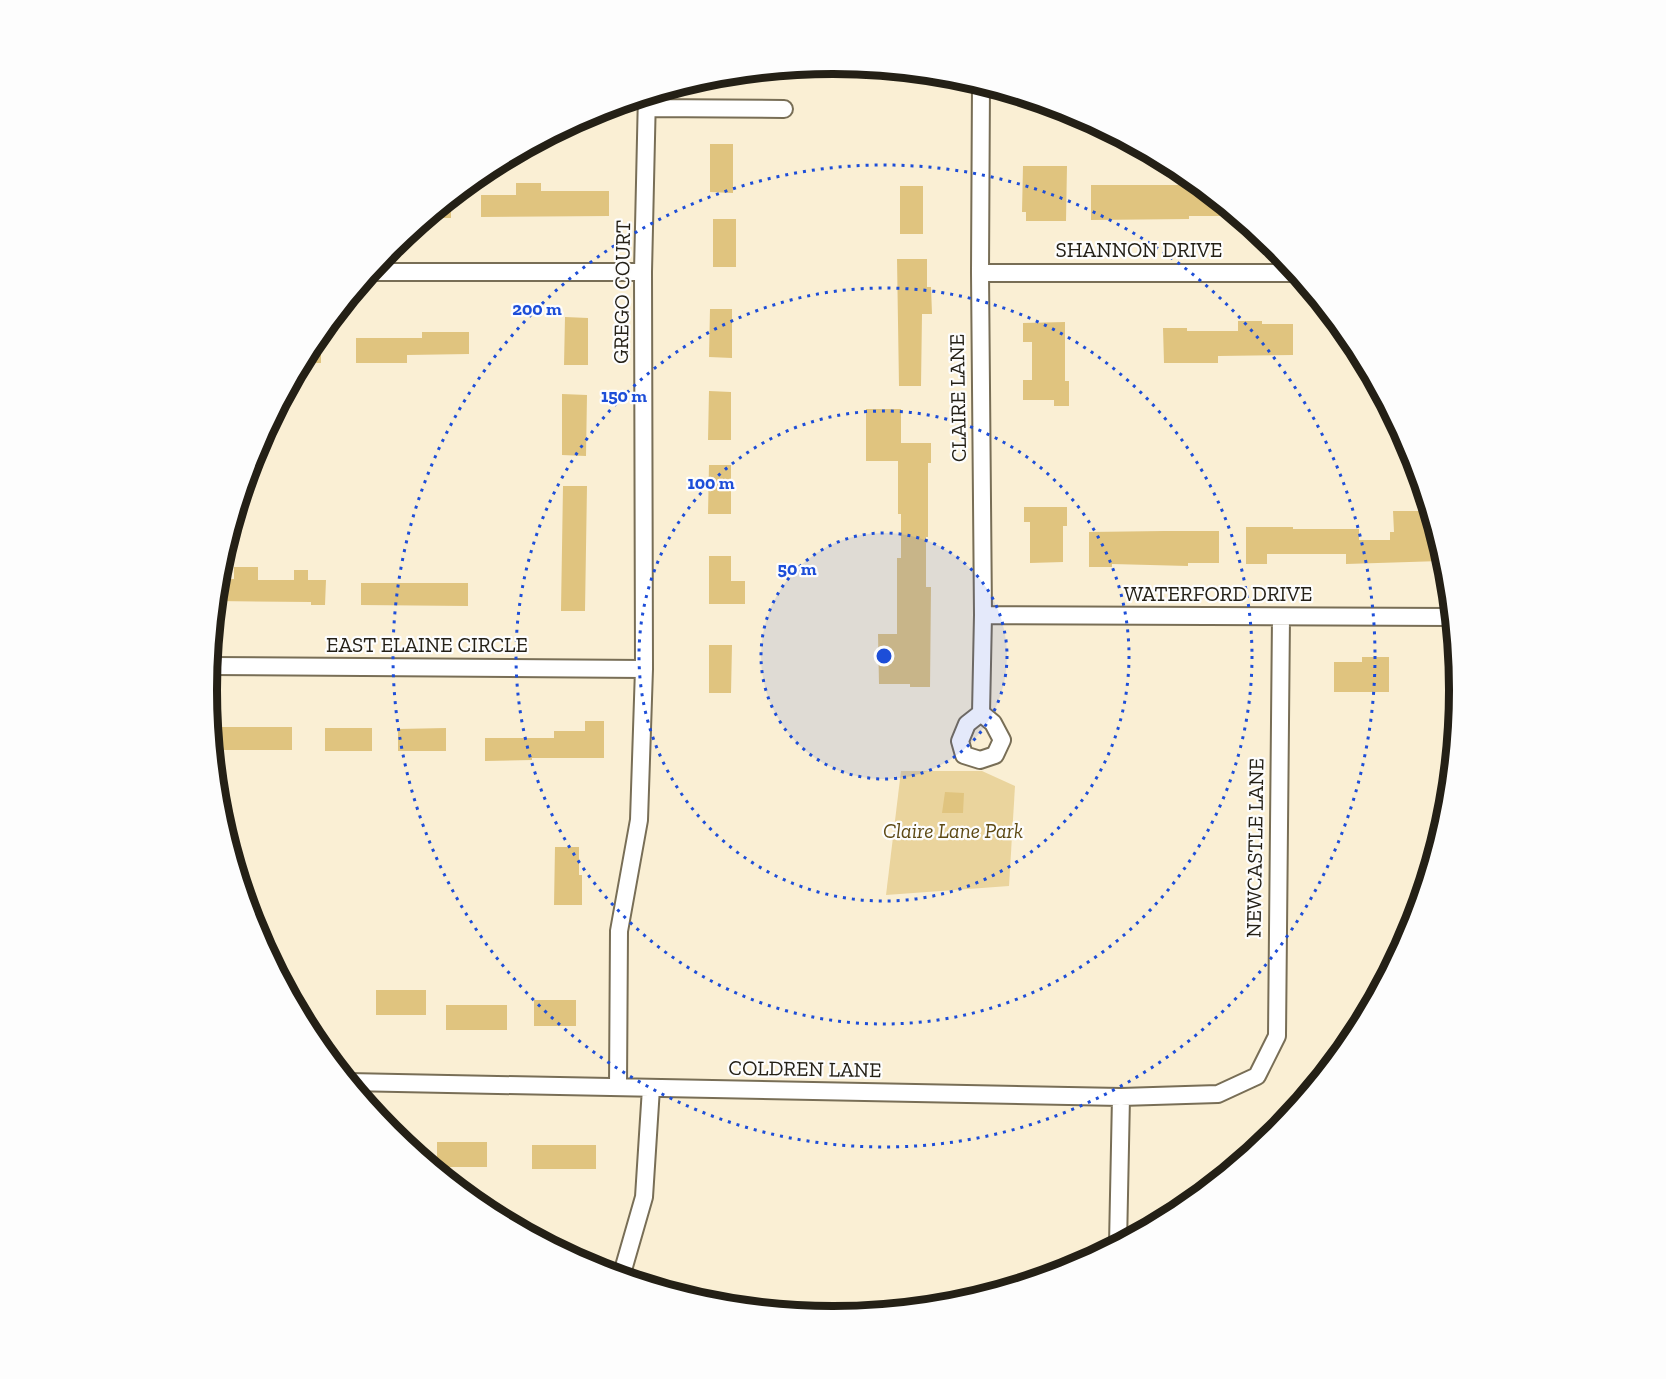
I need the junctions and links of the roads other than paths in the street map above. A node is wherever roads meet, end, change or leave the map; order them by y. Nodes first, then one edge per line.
1 (981, 91) edge
2 (651, 101) edge
3 (647, 102) edge
4 (784, 109) dead end
5 (380, 272) edge
6 (643, 272) junction
7 (980, 273) junction
8 (1287, 273) edge
9 (983, 615) junction
10 (1281, 616) junction
11 (1445, 617) edge
12 (218, 666) edge
13 (644, 669) junction
14 (981, 713) dead end
15 (1257, 1076) joint
16 (359, 1082) edge
17 (618, 1087) junction
18 (651, 1088) junction
19 (1121, 1097) junction
20 (1118, 1235) edge
21 (623, 1269) edge

1 - 7 street, CLAIRE LANE
2 - 4 street
3 - 6 street, GREGO COURT
5 - 6 street
6 - 13 street, GREGO COURT
7 - 8 street, SHANNON DRIVE
7 - 9 street, CLAIRE LANE
9 - 10 street, WATERFORD DRIVE
9 - 14 street, CLAIRE LANE
10 - 11 street, WATERFORD DRIVE
10 - 15 street, NEWCASTLE LANE
12 - 13 street, EAST ELAINE CIRCLE
13 - 17 street, GREGO COURT
15 - 19 street, COLDREN LANE
16 - 17 street, COLDREN LANE
17 - 18 street, COLDREN LANE
18 - 19 street, COLDREN LANE
18 - 21 street
19 - 20 street

